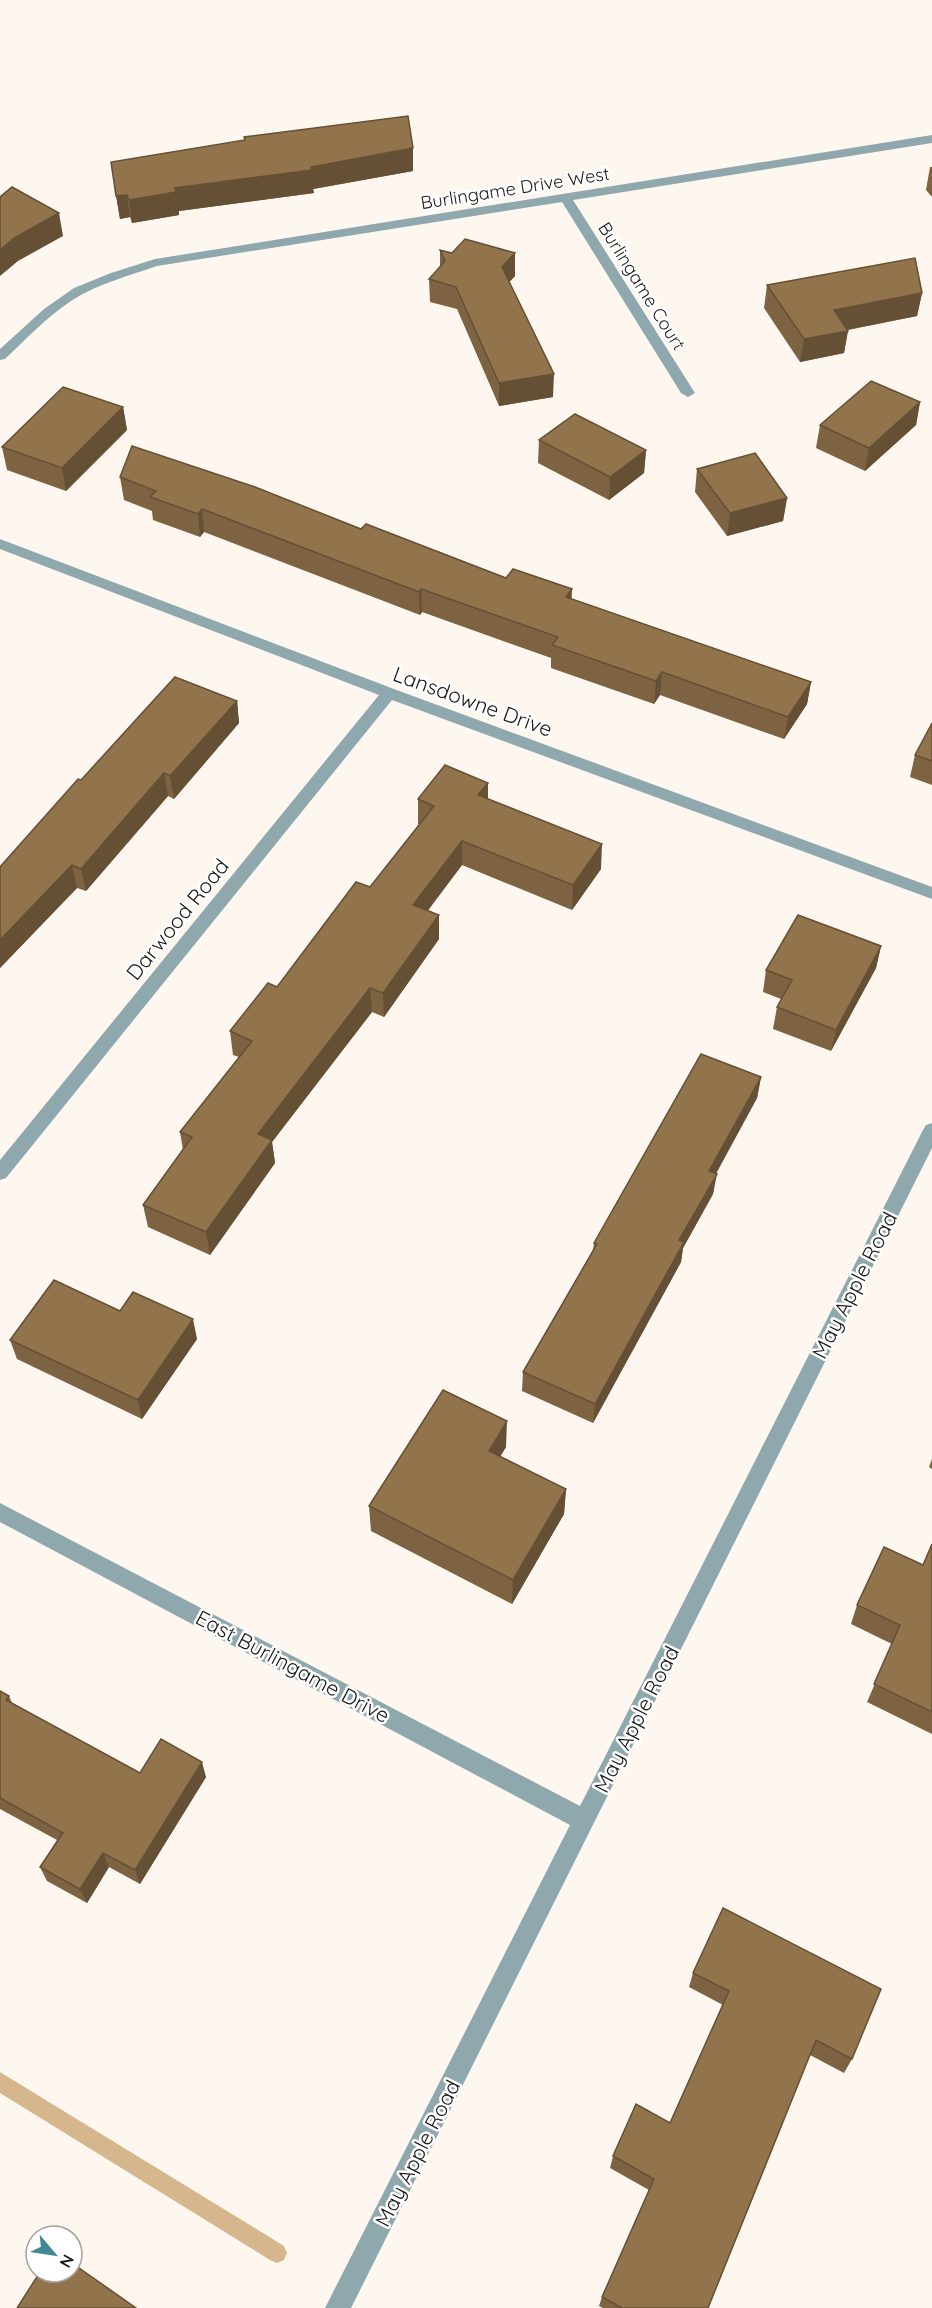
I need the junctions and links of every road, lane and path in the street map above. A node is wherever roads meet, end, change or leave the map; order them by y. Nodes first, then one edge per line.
1 (932, 140) edge
2 (566, 199) junction
3 (0, 356) edge
4 (688, 393) dead end
5 (0, 544) edge
6 (389, 693) junction
7 (932, 893) edge
8 (932, 1130) edge
9 (0, 1173) edge
10 (0, 1512) edge
11 (585, 1821) junction
12 (338, 2308) edge

1 - 2 street, Burlingame Drive West
2 - 3 street, Burlingame Drive West
2 - 4 street, Burlingame Court
5 - 6 street, Lansdowne Drive
6 - 7 street, Lansdowne Drive
6 - 9 street, Darwood Road
8 - 11 street, May Apple Road
10 - 11 street, East Burlingame Drive
11 - 12 street, May Apple Road

